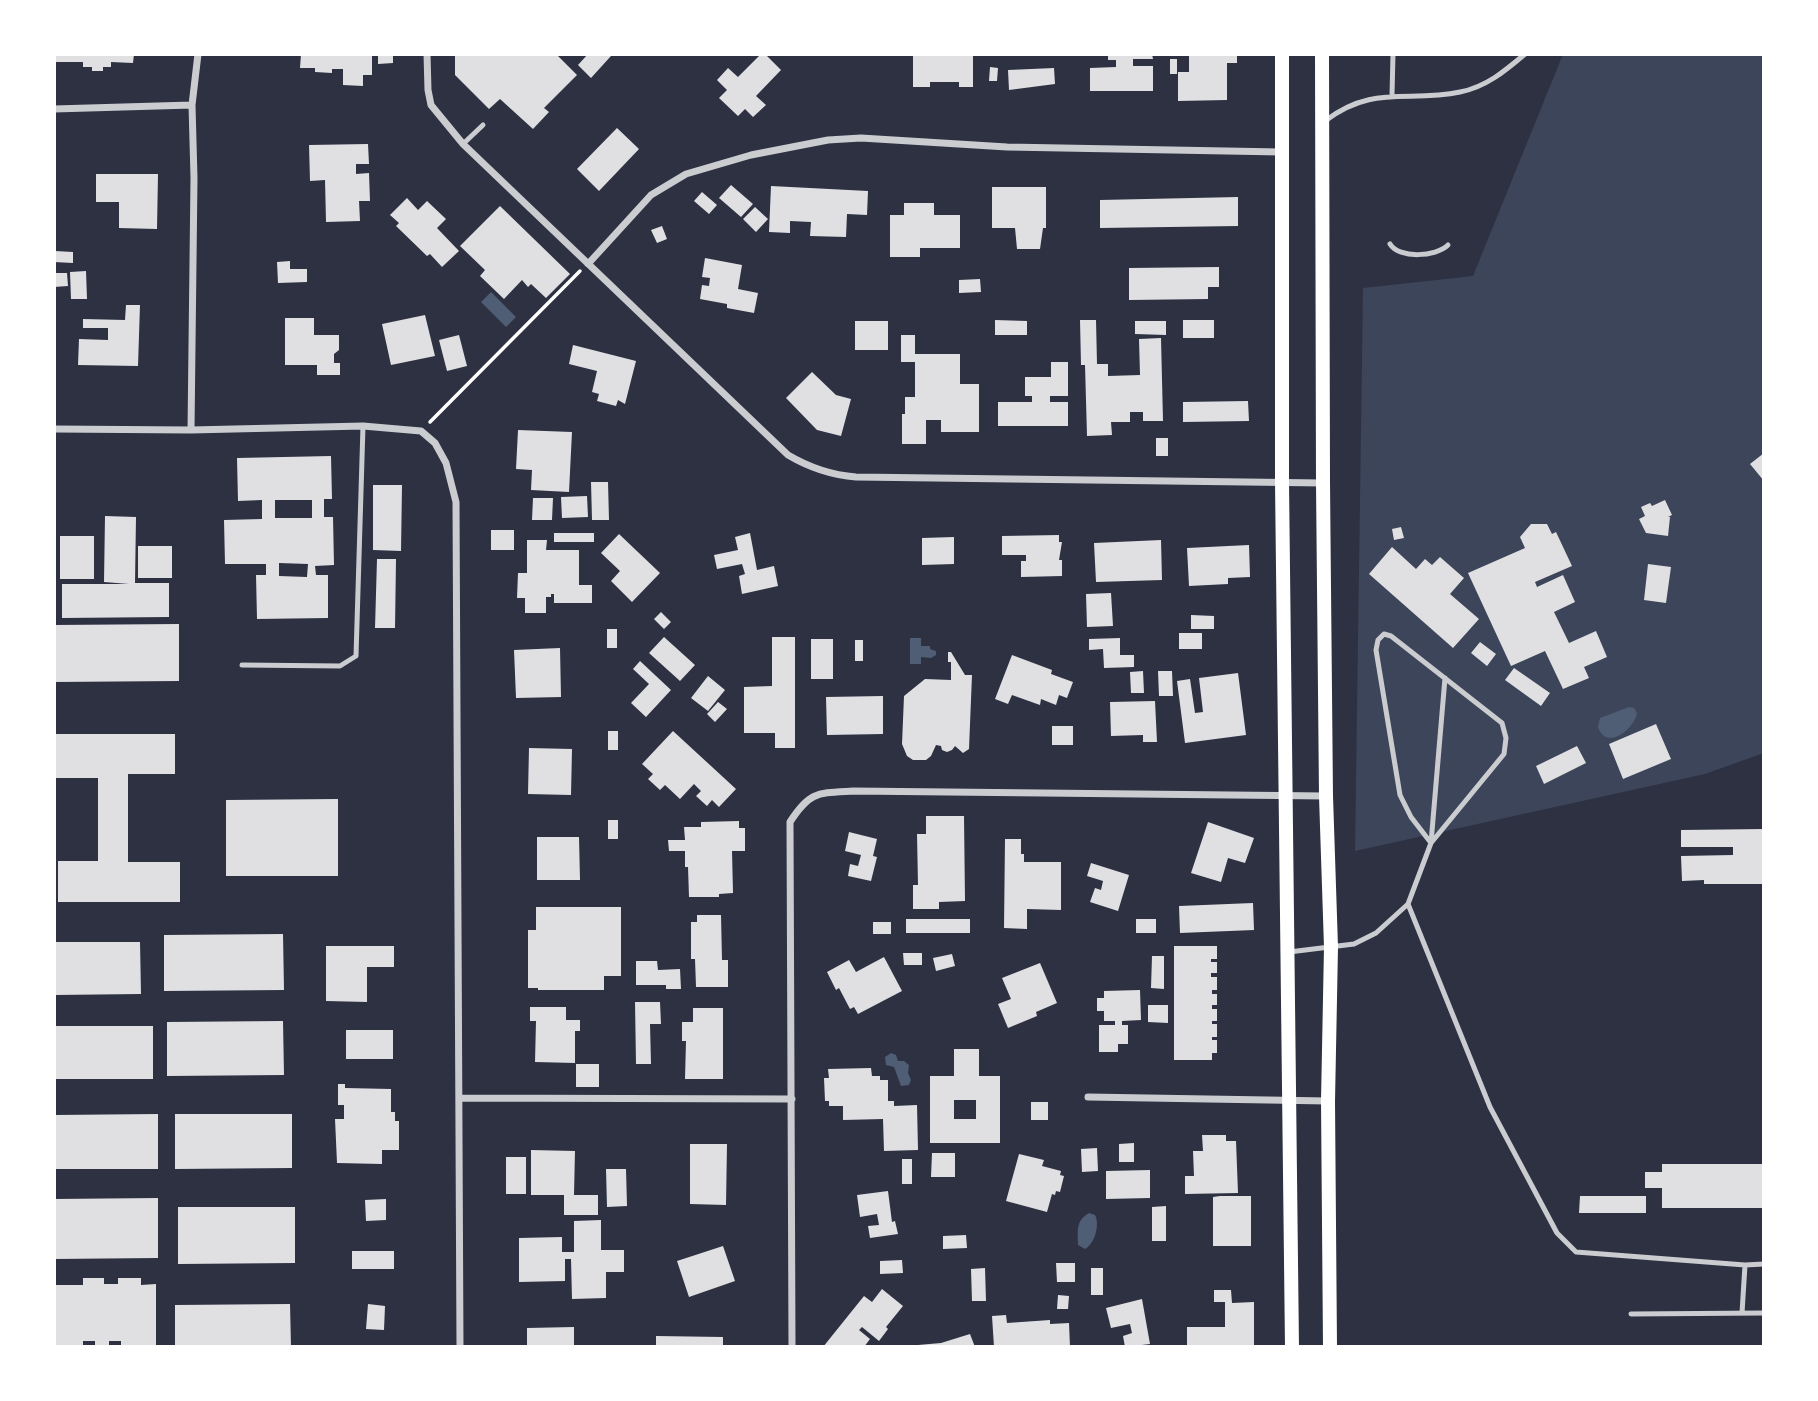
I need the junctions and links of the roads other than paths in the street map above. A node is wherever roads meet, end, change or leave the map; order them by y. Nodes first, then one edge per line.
1 (198, 54) edge
2 (427, 54) edge
3 (1282, 54) edge
4 (1322, 54) edge
5 (1393, 54) edge
6 (1525, 54) edge
7 (1392, 95) junction
8 (192, 105) junction
9 (54, 109) edge
10 (1323, 123) junction
11 (483, 125) dead end
12 (463, 144) junction
13 (1282, 152) junction
14 (1390, 244) dead end
15 (1447, 245) dead end
16 (588, 264) junction
17 (363, 426) junction
18 (54, 429) edge
19 (191, 430) junction
20 (1282, 482) junction
21 (1323, 483) junction
22 (242, 665) dead end
23 (1445, 678) junction
24 (1287, 795) junction
25 (1326, 796) junction
26 (1431, 843) junction
27 (1408, 904) junction
28 (1331, 947) junction
29 (1289, 952) junction
30 (1088, 1097) dead end
31 (460, 1098) junction
32 (792, 1099) junction
33 (1291, 1101) junction
34 (1328, 1101) junction
35 (1764, 1264) edge
36 (1745, 1265) junction
37 (1741, 1313) junction
38 (1764, 1313) edge
39 (1631, 1314) dead end
40 (460, 1347) edge
41 (792, 1347) edge
42 (1292, 1347) edge
43 (1330, 1347) edge

1 - 8 street
2 - 12 street
3 - 13 main road
4 - 10 main road
5 - 7 lane
6 - 7 lane
7 - 10 lane
8 - 9 street
8 - 19 street
10 - 21 main road
11 - 12 lane
12 - 16 street
13 - 16 street
13 - 20 main road
14 - 15 lane
16 - 20 street
17 - 19 street
17 - 22 lane
17 - 31 street
18 - 19 street
20 - 21 street
20 - 24 main road
21 - 25 main road
23 - 26 lane
23 - 26 lane
23 - 26 lane
24 - 25 street
24 - 29 main road
24 - 32 street
25 - 28 main road
26 - 27 lane
27 - 28 lane
27 - 36 lane
28 - 29 lane
28 - 34 main road
29 - 33 main road
30 - 33 street
31 - 32 street
31 - 40 street
32 - 41 street
33 - 34 street
33 - 42 main road
34 - 43 main road
35 - 36 lane
36 - 37 lane
37 - 38 lane
37 - 39 lane

